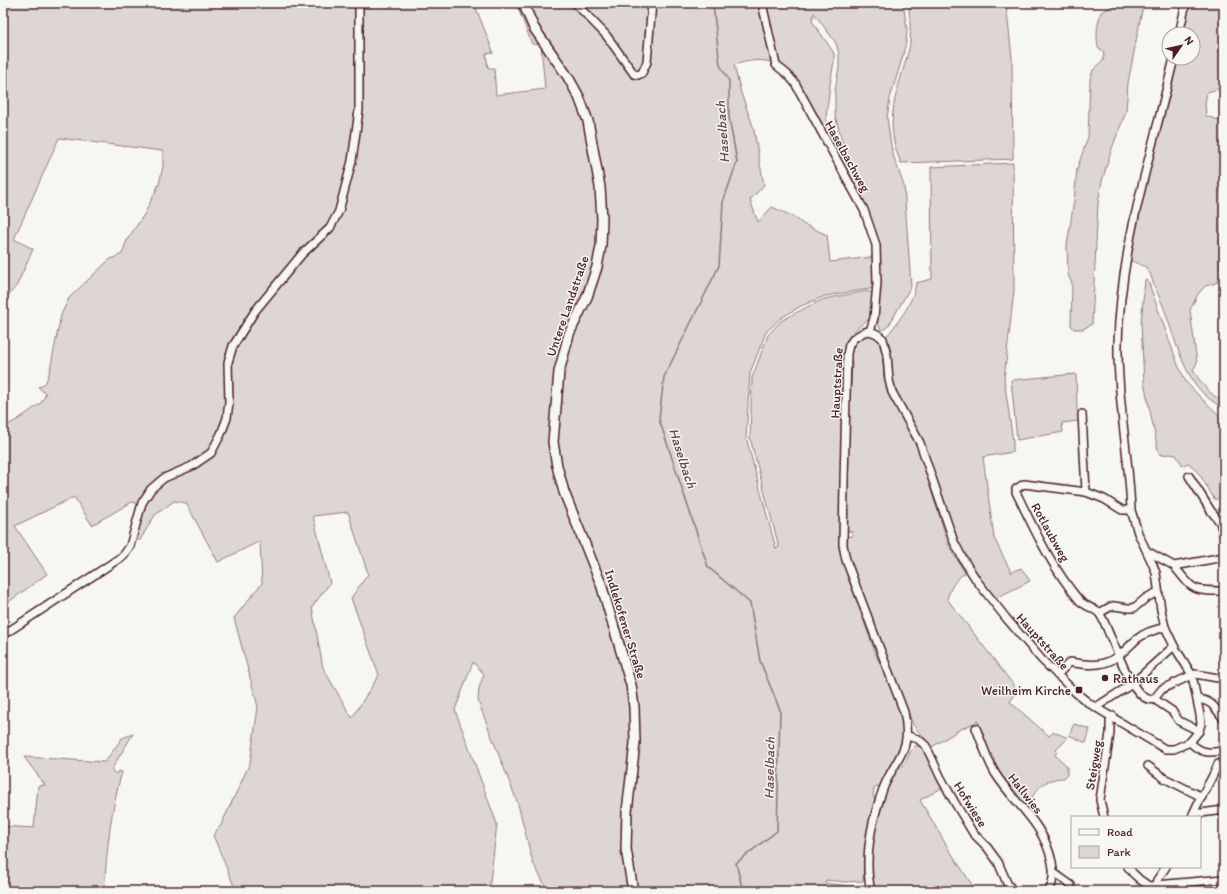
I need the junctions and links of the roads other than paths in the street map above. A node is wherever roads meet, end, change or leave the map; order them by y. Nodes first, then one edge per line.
1 (359, 3) edge
2 (523, 3) edge
3 (575, 3) edge
4 (652, 3) edge
5 (762, 3) edge
6 (1186, 3) edge
7 (1181, 26) edge
8 (1172, 66) edge
9 (870, 331) junction
10 (559, 372) joint
11 (1082, 414) dead end
12 (1189, 476) dead end
13 (1086, 492) junction
14 (1131, 510) junction
15 (1222, 519) edge
16 (1224, 537) edge
17 (1147, 551) junction
18 (1224, 557) edge
19 (1174, 566) junction
20 (1224, 591) edge
21 (1158, 592) junction
22 (1099, 613) junction
23 (1165, 627) junction
24 (3, 635) edge
25 (1174, 646) junction
26 (1119, 655) junction
27 (1057, 675) junction
28 (1192, 675) junction
29 (1224, 679) edge
30 (1132, 684) junction
31 (1154, 698) junction
32 (1197, 699) junction
33 (1096, 707) junction
34 (1113, 716) junction
35 (1224, 719) edge
36 (976, 728) dead end
37 (1199, 731) junction
38 (907, 736) junction
39 (1190, 742) junction
40 (1224, 750) edge
41 (1218, 764) dead end
42 (1148, 766) dead end
43 (1202, 797) junction
44 (1224, 810) edge
45 (1193, 815) edge
46 (1104, 816) edge
47 (1129, 868) edge
48 (1165, 868) edge
49 (1054, 874) junction
50 (1224, 879) edge
51 (1071, 885) dead end
52 (1156, 889) edge
53 (633, 891) edge
54 (870, 891) edge
55 (1013, 891) edge
56 (1049, 891) edge

1 - 24 street
2 - 10 main road, Untere Landstraße
3 - 4 street
5 - 9 street, Haselbachweg
6 - 7 street
8 - 14 street
9 - 27 street, Hauptstraße
9 - 38 street, Hauptstraße
10 - 53 main road, Indlekofener Straße
11 - 13 street
12 - 15 street
13 - 14 street, Rotlaubweg
13 - 22 street, Rotlaubweg
14 - 17 street
15 - 16 street
17 - 19 street
17 - 21 street
18 - 19 street
19 - 20 street
21 - 22 street
21 - 23 street
22 - 26 street
23 - 25 street
23 - 26 street
25 - 28 street
25 - 30 street
26 - 27 street
26 - 30 street
27 - 33 street, Hauptstraße
28 - 29 street
28 - 31 street
28 - 32 street
30 - 31 street
30 - 33 street
31 - 37 street
32 - 35 street
32 - 37 street
33 - 34 street, Hauptstraße
34 - 39 street, Hauptstraße
34 - 46 street, Steigweg
36 - 49 street, Hallwies
37 - 39 street
38 - 54 street, Hauptstraße
38 - 55 street, Hofwiese
39 - 40 street
41 - 43 street
42 - 43 street
43 - 45 street
44 - 45 street
47 - 52 street
48 - 52 street
49 - 51 street
49 - 56 street, Hallwies
50 - 52 street

